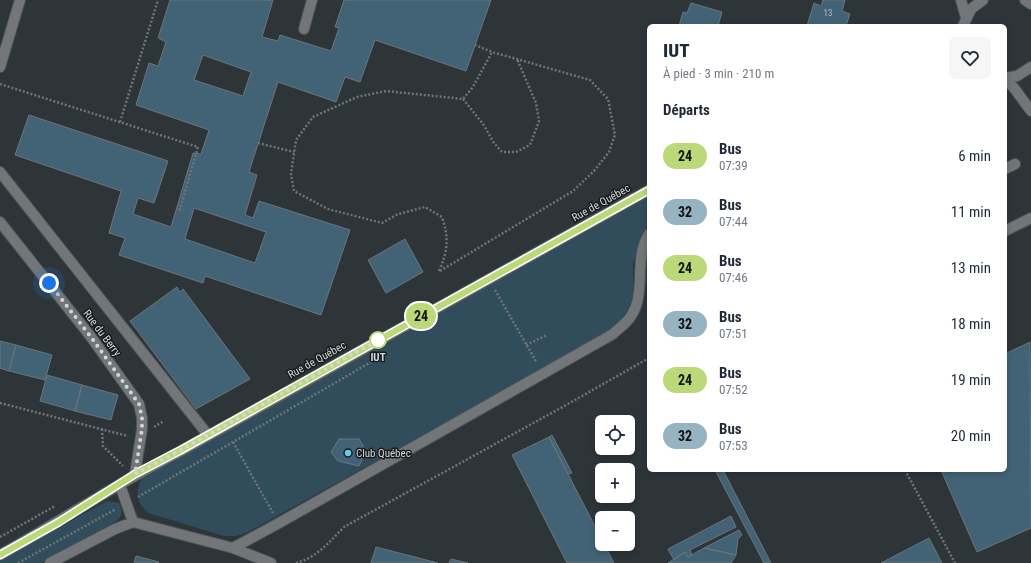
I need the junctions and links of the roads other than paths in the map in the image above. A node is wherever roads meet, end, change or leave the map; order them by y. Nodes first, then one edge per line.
1 (20, 0) edge
2 (312, 0) edge
3 (962, 0) edge
4 (983, 0) edge
5 (1025, 0) edge
6 (1031, 4) edge
7 (962, 23) edge
8 (304, 29) dead end
9 (0, 67) edge
10 (1031, 67) edge
11 (1007, 78) edge
12 (1007, 80) edge
13 (1031, 111) edge
14 (1015, 164) dead end
15 (1007, 168) edge
16 (0, 172) edge
17 (647, 191) edge
18 (1031, 218) edge
19 (0, 222) edge
20 (1007, 231) edge
21 (647, 238) edge
22 (208, 435) junction
23 (135, 474) junction
24 (120, 485) junction
25 (133, 522) junction
26 (233, 548) junction
27 (0, 555) edge
28 (267, 562) edge
29 (50, 563) edge

1 - 9 street
2 - 8 street
3 - 7 street
4 - 7 street
5 - 6 street
10 - 11 street
12 - 13 street
14 - 15 street
16 - 22 street
17 - 22 street, Rue de Québec
18 - 20 street
19 - 23 street, Rue du Berry
21 - 26 street
22 - 23 street, Rue de Québec
23 - 24 street, Rue de Québec
24 - 25 street
24 - 27 street, Rue de Québec
25 - 26 street
25 - 29 street
26 - 28 street

